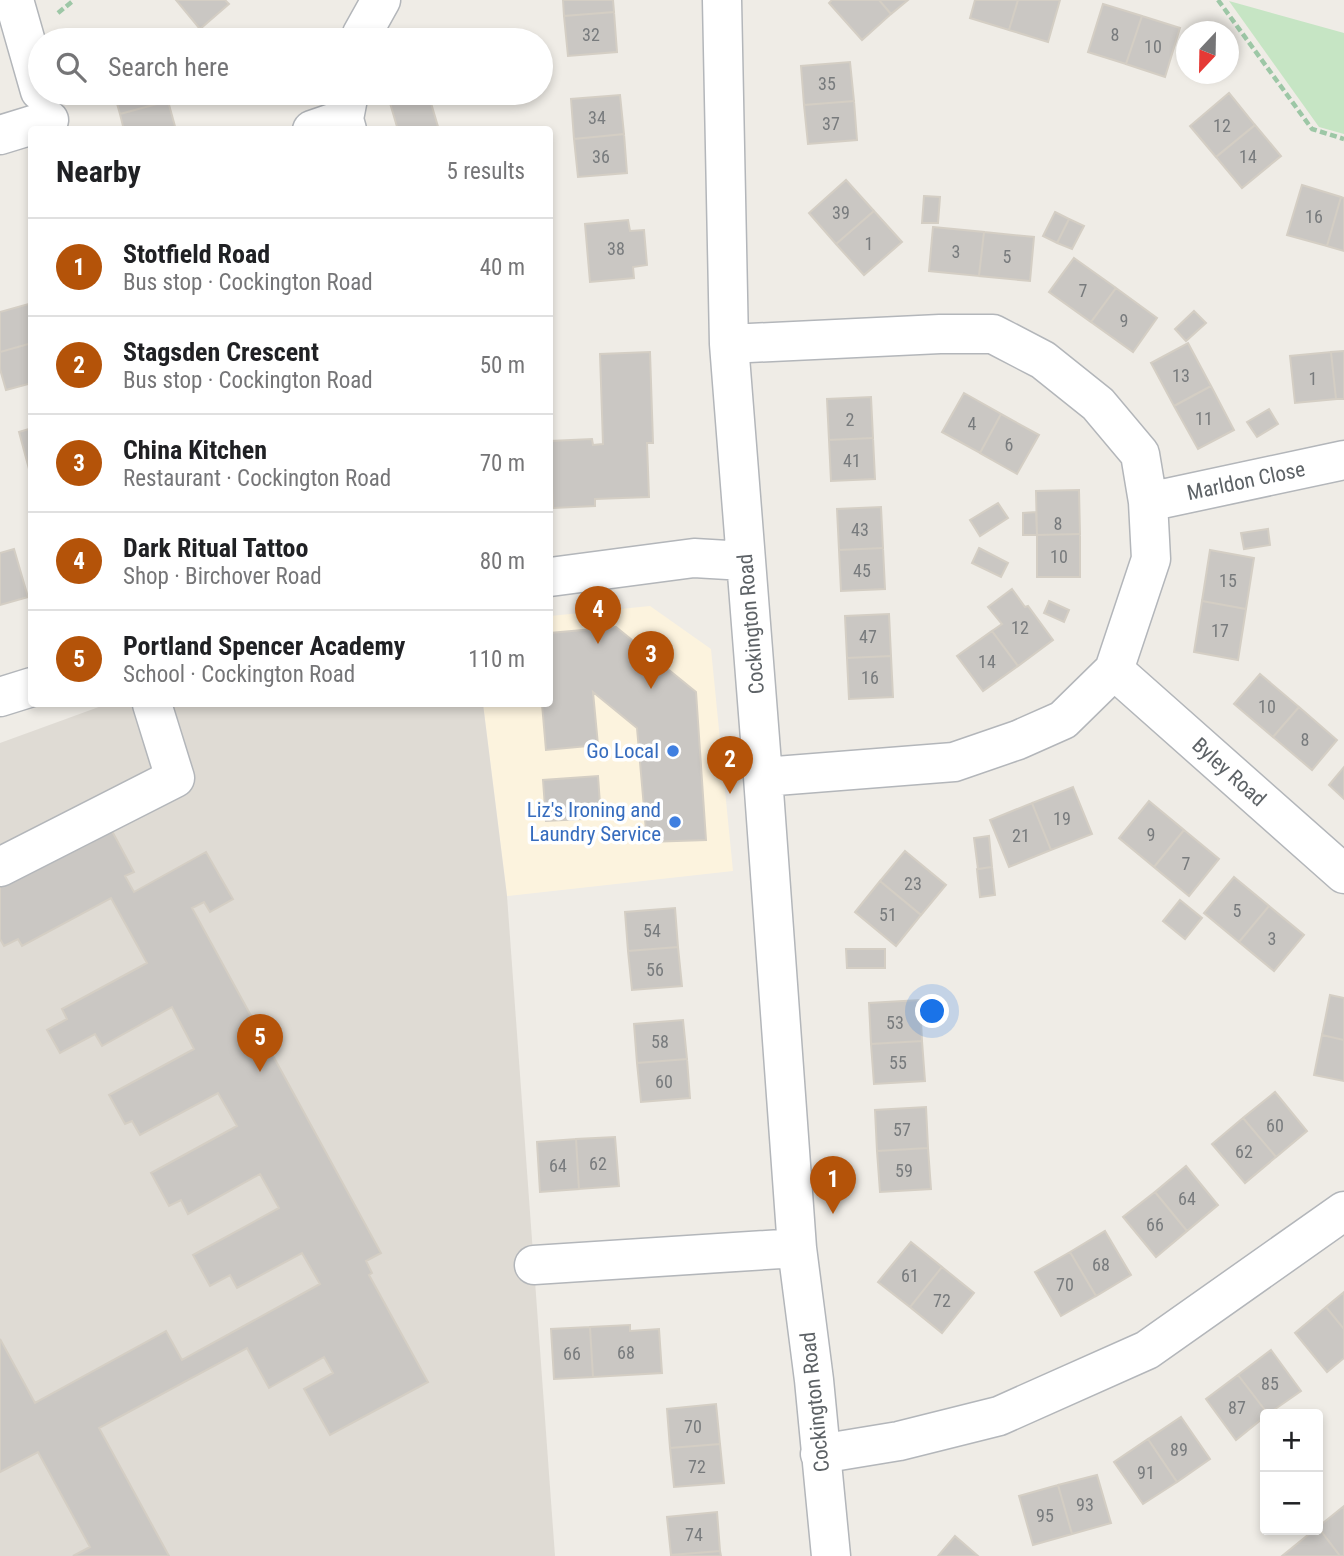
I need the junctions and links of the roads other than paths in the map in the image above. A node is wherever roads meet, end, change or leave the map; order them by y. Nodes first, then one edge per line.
1 (14, 0) edge
2 (381, 0) edge
3 (722, 0) edge
4 (365, 28) edge
5 (28, 49) edge
6 (45, 108) edge
7 (0, 135) edge
8 (729, 344) junction
9 (1344, 460) edge
10 (1149, 502) junction
11 (746, 561) junction
12 (553, 577) edge
13 (1114, 670) junction
14 (28, 688) edge
15 (0, 697) edge
16 (153, 707) edge
17 (763, 777) junction
18 (0, 867) edge
19 (1344, 874) edge
20 (1344, 1211) edge
21 (797, 1248) junction
22 (534, 1265) dead end
23 (820, 1454) junction
24 (831, 1556) edge

1 - 5 street
2 - 4 street
3 - 8 street, Cockington Road
6 - 7 street
8 - 10 street
8 - 11 street, Cockington Road
9 - 10 street, Marldon Close
10 - 13 street
11 - 12 street
11 - 17 street, Cockington Road
13 - 17 street
13 - 19 street, Byley Road
14 - 15 street
16 - 18 street
17 - 21 street, Cockington Road
20 - 23 street
21 - 22 street
21 - 23 street, Cockington Road
23 - 24 street, Cockington Road

